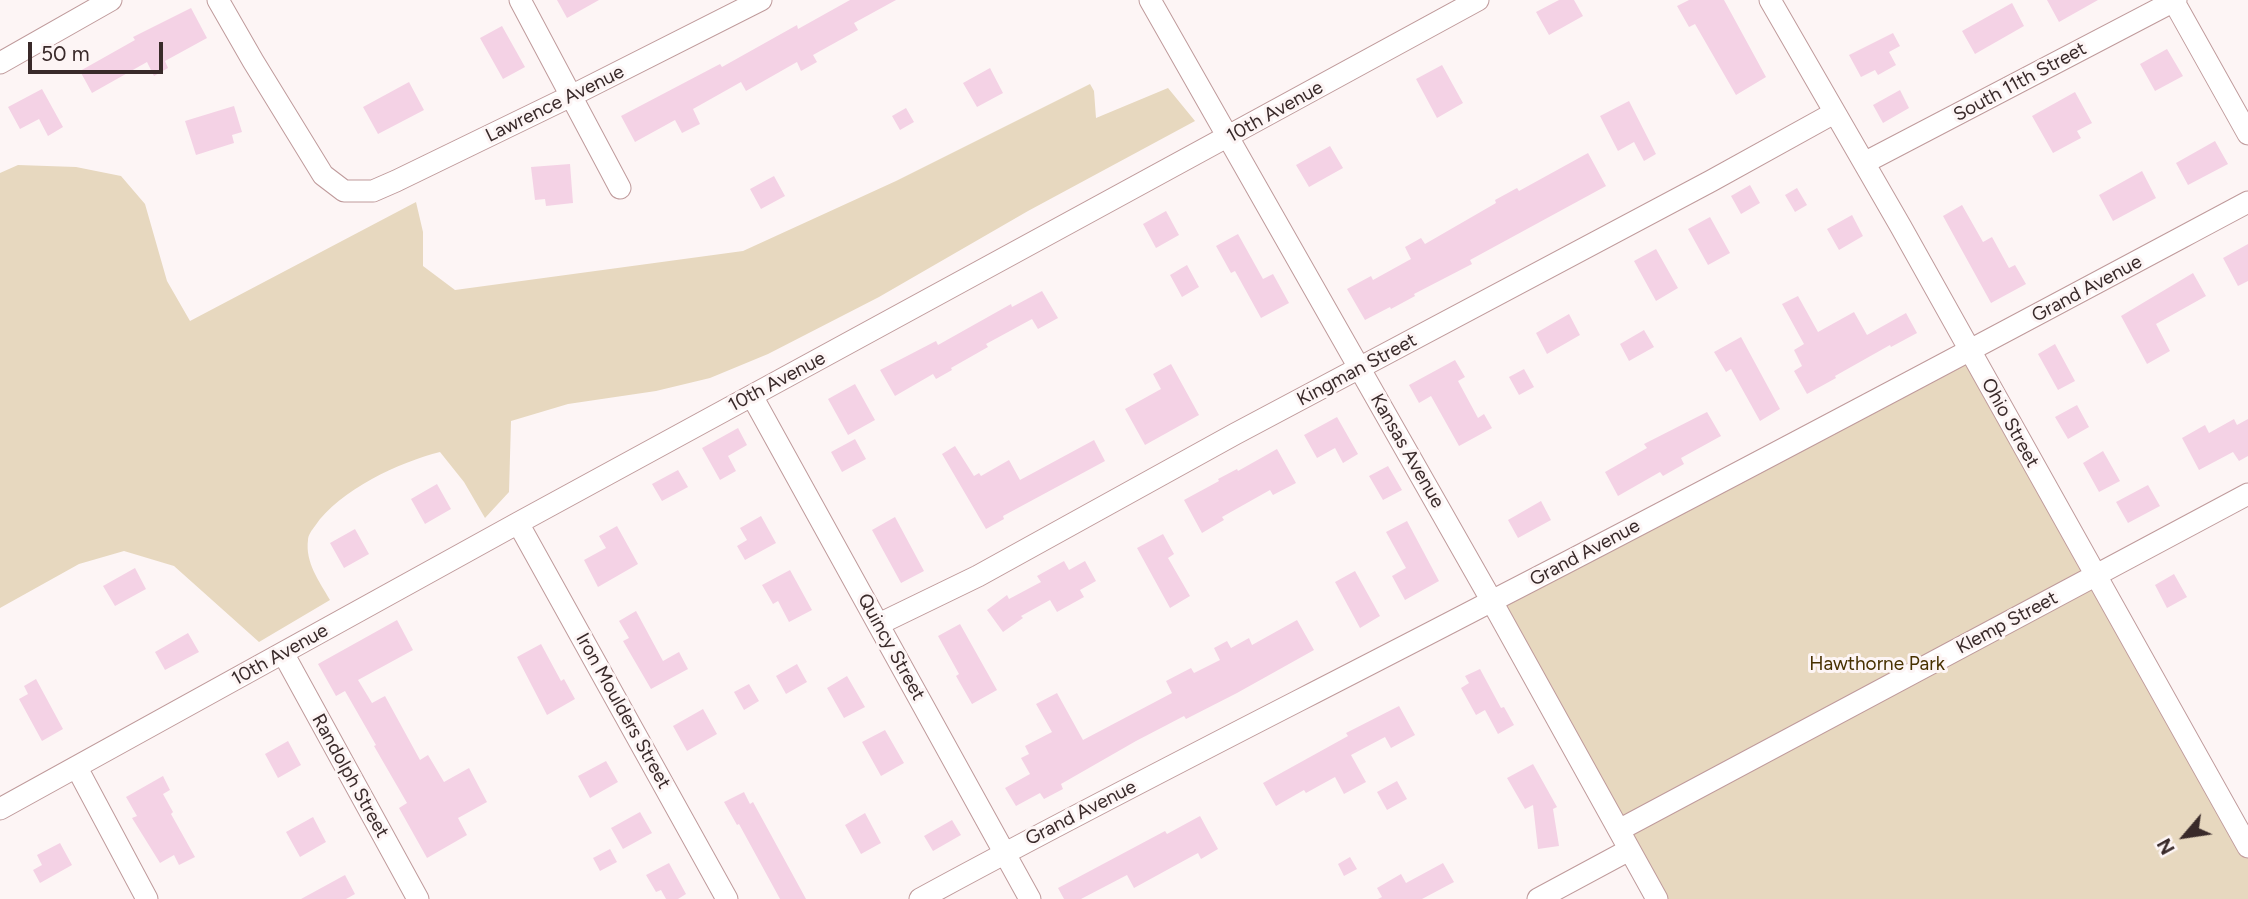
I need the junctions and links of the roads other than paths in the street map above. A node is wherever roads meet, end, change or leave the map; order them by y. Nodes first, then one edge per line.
1 (111, 0) edge
2 (218, 0) edge
3 (520, 0) edge
4 (761, 0) edge
5 (1150, 0) edge
6 (1478, 0) edge
7 (1770, 0) edge
8 (2175, 0) edge
9 (0, 63) edge
10 (571, 96) junction
11 (1834, 113) junction
12 (2248, 134) edge
13 (1228, 138) junction
14 (1864, 163) junction
15 (620, 188) dead end
16 (2248, 202) edge
17 (1970, 351) junction
18 (1360, 368) junction
19 (752, 396) junction
20 (2248, 494) edge
21 (518, 523) junction
22 (2095, 576) junction
23 (1492, 601) junction
24 (879, 624) junction
25 (283, 653) junction
26 (77, 768) junction
27 (0, 809) edge
28 (2242, 822) edge
29 (1619, 830) junction
30 (2248, 847) edge
31 (1629, 850) junction
32 (1005, 852) junction
33 (147, 899) edge
34 (418, 899) edge
35 (727, 899) edge
36 (920, 899) edge
37 (1030, 899) edge
38 (1538, 899) edge
39 (1657, 899) edge

1 - 9 street
2 - 10 street, Lawrence Avenue
3 - 10 street
4 - 10 street, Lawrence Avenue
5 - 13 street, Kansas Avenue
6 - 13 street, 10th Avenue
7 - 11 street, Ohio Street
8 - 12 street
8 - 14 street, South 11th Street
10 - 15 street
11 - 14 street, Ohio Street
11 - 18 street, Kingman Street
13 - 18 street, Kansas Avenue
13 - 19 street, 10th Avenue
14 - 17 street, Ohio Street
16 - 17 street, Grand Avenue
17 - 22 street, Ohio Street
17 - 23 street, Grand Avenue
18 - 23 street, Kansas Avenue
18 - 24 street, Kingman Street
19 - 21 street, 10th Avenue
19 - 24 street, Quincy Street
20 - 22 street, Klemp Street
21 - 25 street, 10th Avenue
21 - 35 street, Iron Moulders Street
22 - 28 street, Ohio Street
22 - 29 street, Klemp Street
23 - 29 street, Kansas Avenue
23 - 32 street, Grand Avenue
24 - 32 street, Quincy Street
25 - 26 street, 10th Avenue
25 - 34 street, Randolph Street
26 - 27 street, 10th Avenue
26 - 33 street
28 - 30 street, Ohio Street
29 - 31 street, Kansas Avenue
31 - 38 street
31 - 39 street
32 - 36 street, Grand Avenue
32 - 37 street, Quincy Street

